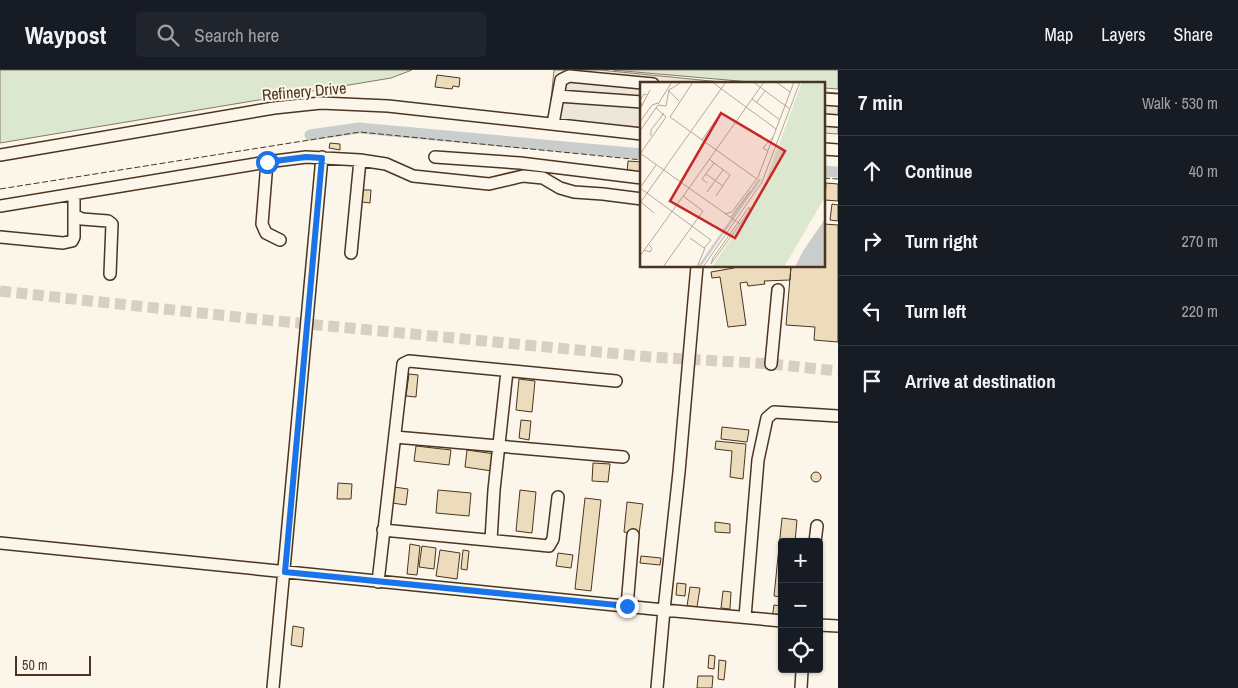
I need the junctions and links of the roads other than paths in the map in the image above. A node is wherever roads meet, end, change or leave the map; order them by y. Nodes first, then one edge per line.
1 (640, 83) edge
2 (558, 96) junction
3 (640, 102) edge
4 (554, 124) junction
5 (640, 134) edge
6 (0, 155) edge
7 (435, 157) dead end
8 (322, 158) junction
9 (360, 160) junction
10 (267, 162) junction
11 (640, 178) edge
12 (74, 194) junction
13 (640, 199) edge
14 (0, 206) edge
15 (74, 216) junction
16 (0, 237) edge
17 (280, 240) dead end
18 (351, 253) dead end
19 (697, 268) edge
20 (110, 274) dead end
21 (778, 290) dead end
22 (771, 364) dead end
23 (506, 371) junction
24 (616, 381) dead end
25 (838, 416) edge
26 (395, 437) junction
27 (498, 446) junction
28 (623, 457) dead end
29 (558, 497) dead end
30 (817, 526) dead end
31 (383, 530) junction
32 (633, 535) dead end
33 (816, 538) edge
34 (491, 540) junction
35 (0, 544) edge
36 (285, 572) junction
37 (378, 582) junction
38 (627, 606) junction
39 (664, 610) junction
40 (745, 618) junction
41 (778, 621) edge
42 (823, 625) edge
43 (838, 626) edge
44 (802, 673) edge
45 (273, 688) edge
46 (657, 688) edge
47 (801, 688) edge

1 - 2 street
2 - 3 street
2 - 4 street
4 - 5 street, Refinery Drive
4 - 6 street, Refinery Drive
7 - 11 street
8 - 9 street
8 - 10 street
8 - 36 street
9 - 13 street
9 - 18 street
10 - 12 street
10 - 17 street
12 - 14 street
12 - 15 street
15 - 16 street
15 - 20 street
19 - 39 street
21 - 22 street
23 - 24 street
23 - 26 street
23 - 27 street
25 - 40 street
26 - 27 street
26 - 31 street
27 - 28 street
27 - 34 street
29 - 34 street
30 - 33 street
31 - 34 street
31 - 37 street
32 - 38 street
35 - 36 street
36 - 37 street
36 - 45 street
37 - 38 street
38 - 39 street
39 - 40 street
39 - 46 street
40 - 41 street
42 - 43 street
44 - 47 street

